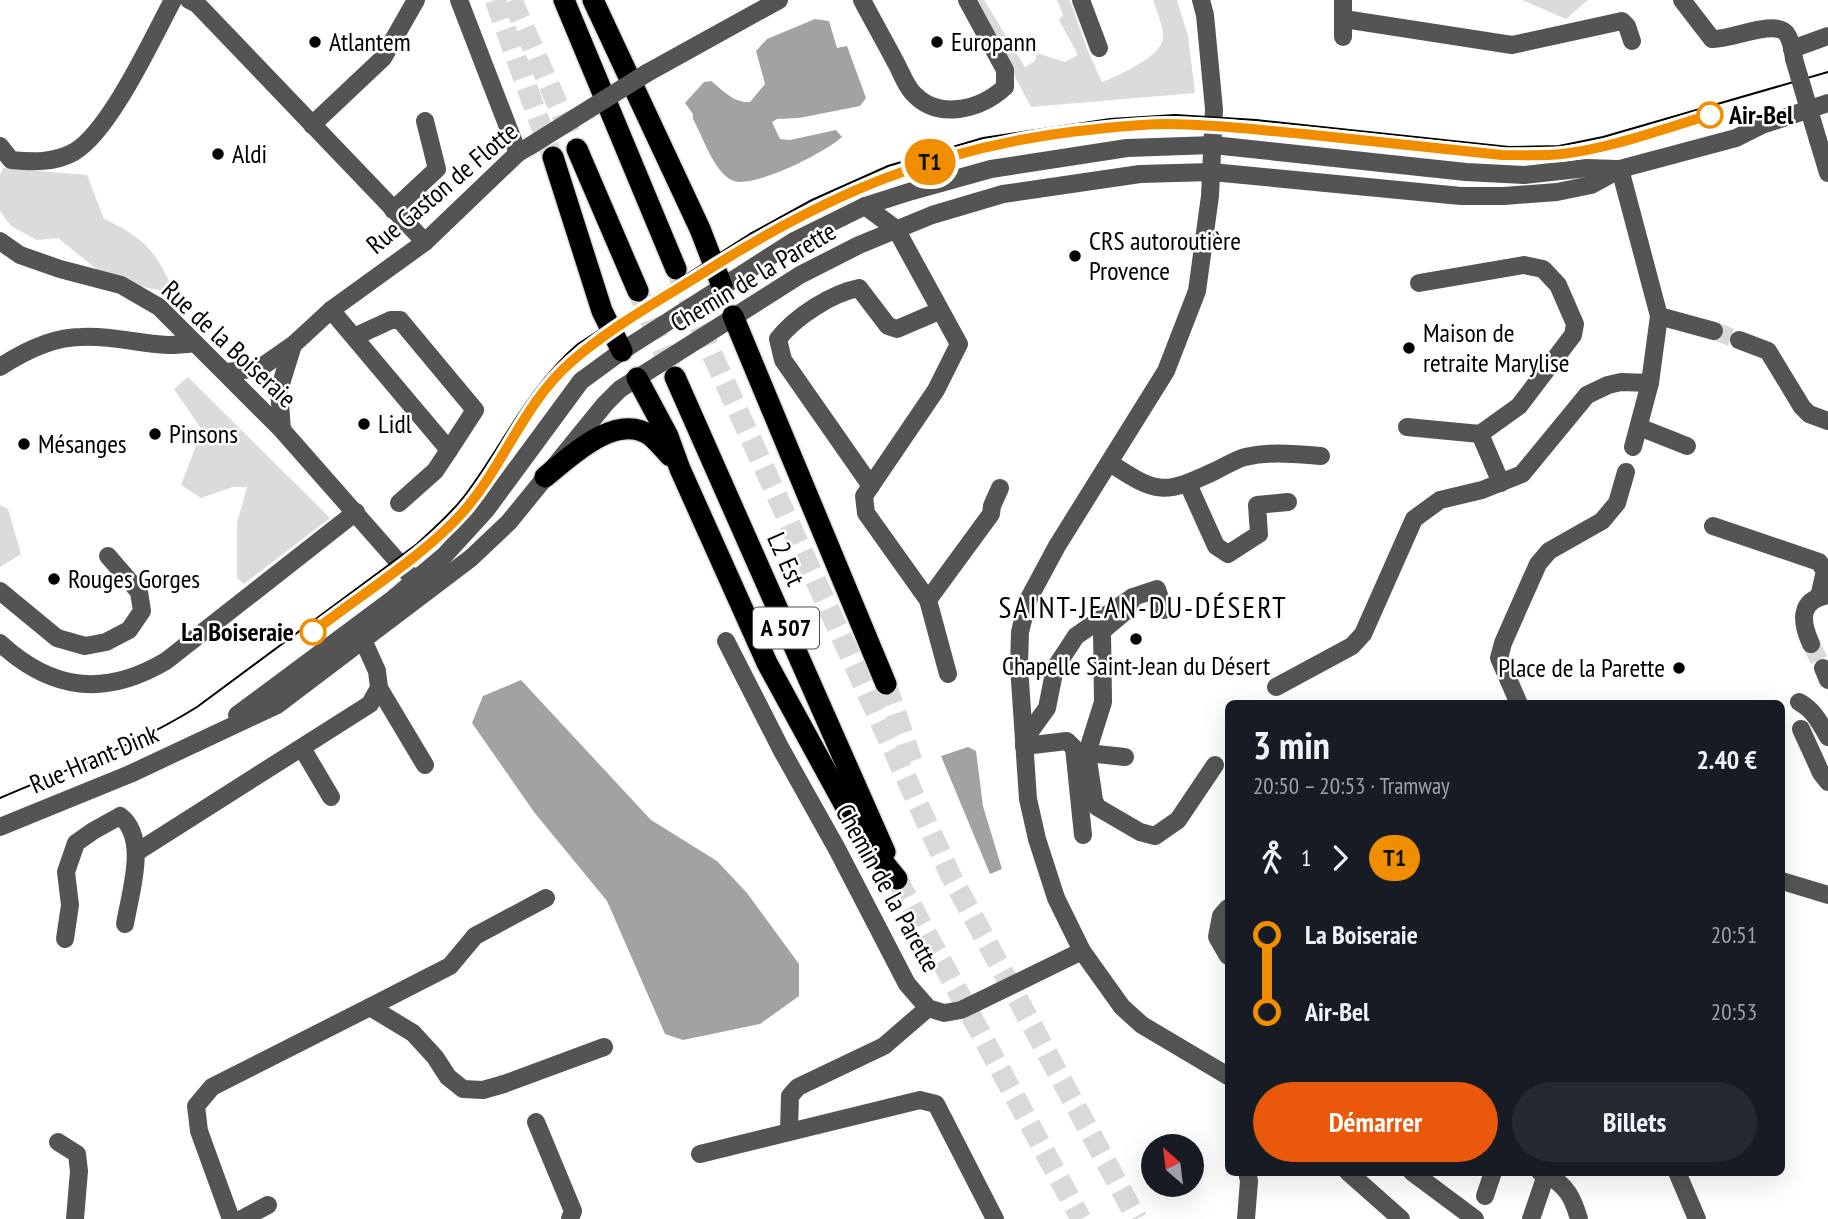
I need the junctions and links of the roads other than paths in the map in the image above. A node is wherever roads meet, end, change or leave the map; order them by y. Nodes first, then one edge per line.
1 (173, 0) edge
2 (416, 0) edge
3 (459, 0) edge
4 (564, 0) edge
5 (593, 0) edge
6 (779, 0) edge
7 (862, 0) edge
8 (967, 0) edge
9 (1081, 0) edge
10 (1201, 0) edge
11 (1343, 0) edge
12 (1682, 0) edge
13 (196, 1) edge
14 (755, 6) edge
15 (1828, 36) edge
16 (1632, 41) dead end
17 (1098, 48) dead end
18 (1793, 54) junction
19 (1828, 103) edge
20 (425, 121) dead end
21 (312, 125) junction
22 (1213, 145) junction
23 (0, 146) edge
24 (578, 149) tunnel mouth
25 (524, 150) junction
26 (553, 157) tunnel mouth
27 (1620, 169) junction
28 (1212, 172) junction
29 (1828, 173) edge
30 (865, 206) junction
31 (393, 210) junction
32 (896, 229) junction
33 (0, 241) edge
34 (425, 242) junction
35 (676, 269) tunnel mouth
36 (1419, 283) dead end
37 (722, 286) junction
38 (638, 291) tunnel mouth
39 (331, 310) junction
40 (939, 311) junction
41 (733, 316) junction
42 (1659, 316) junction
43 (1714, 331) tunnel mouth
44 (354, 337) junction
45 (1739, 340) tunnel mouth
46 (195, 343) junction
47 (293, 345) junction
48 (622, 351) junction
49 (0, 367) edge
50 (227, 372) junction
51 (675, 377) tunnel mouth
52 (637, 379) junction
53 (1650, 383) junction
54 (1828, 421) edge
55 (1407, 427) dead end
56 (1639, 427) junction
57 (282, 430) junction
58 (1480, 434) junction
59 (1687, 446) dead end
60 (1633, 447) dead end
61 (449, 450) junction
62 (1321, 456) dead end
63 (1110, 463) junction
64 (680, 469) junction
65 (1626, 472) dead end
66 (545, 477) junction
67 (1501, 483) junction
68 (1188, 484) junction
69 (871, 486) junction
70 (1000, 488) dead end
71 (1288, 502) dead end
72 (399, 503) dead end
73 (356, 512) junction
74 (1713, 526) dead end
75 (108, 556) dead end
76 (421, 587) junction
77 (0, 591) edge
78 (1824, 596) edge
79 (1133, 597) junction
80 (928, 600) junction
81 (1164, 610) dead end
82 (363, 640) junction
83 (726, 641) dead end
84 (0, 643) edge
85 (1811, 644) tunnel mouth
86 (948, 674) dead end
87 (886, 684) tunnel mouth
88 (1276, 687) dead end
89 (379, 688) junction
90 (1517, 700) edge
91 (1799, 702) dead end
92 (1801, 729) dead end
93 (1828, 737) edge
94 (207, 738) junction
95 (1024, 743) junction
96 (302, 748) junction
97 (1087, 753) junction
98 (1125, 757) dead end
99 (425, 765) dead end
100 (1215, 765) dead end
101 (1828, 782) edge
102 (331, 797) dead end
103 (0, 827) edge
104 (1083, 835) dead end
105 (137, 852) junction
106 (1785, 882) edge
107 (1828, 895) edge
108 (546, 898) dead end
109 (1225, 911) edge
110 (125, 923) dead end
111 (65, 939) dead end
112 (1082, 951) junction
113 (1225, 951) edge
114 (370, 1007) junction
115 (928, 1008) junction
116 (604, 1047) dead end
117 (1225, 1074) edge
118 (536, 1122) dead end
119 (789, 1132) junction
120 (58, 1142) dead end
121 (700, 1154) dead end
122 (1248, 1176) edge
123 (1353, 1176) edge
124 (1417, 1176) edge
125 (1492, 1176) edge
126 (1542, 1176) edge
127 (1548, 1176) edge
128 (1678, 1176) edge
129 (1485, 1196) dead end
130 (268, 1205) dead end
131 (75, 1219) edge
132 (231, 1219) edge
133 (242, 1219) edge
134 (570, 1219) edge
135 (995, 1219) edge
136 (1246, 1219) edge
137 (1401, 1219) edge
138 (1475, 1219) edge
139 (1531, 1219) edge
140 (1578, 1219) edge
141 (1697, 1219) edge

1 - 23 street
2 - 21 street
3 - 25 street
4 - 35 highway
5 - 37 highway
6 - 14 street, Rue Gaston de Flotte
7 - 8 street
9 - 17 street
10 - 22 street
11 - 16 street
12 - 18 street
13 - 21 street
14 - 25 street, Rue Gaston de Flotte, bridge
15 - 18 street
18 - 29 street, bridge
19 - 27 street
20 - 31 street
21 - 31 street
22 - 27 street, Chemin de la Parette
22 - 28 street
22 - 30 street, Chemin de la Parette
24 - 38 highway
25 - 34 street, Rue Gaston de Flotte
26 - 48 highway
27 - 28 street, Chemin de la Parette
27 - 42 street
28 - 32 street, Chemin de la Parette
28 - 63 street
30 - 32 street
30 - 37 street, Chemin de la Parette
31 - 34 street
32 - 40 street
32 - 41 street, Chemin de la Parette
33 - 46 street, Rue de la Boiseraie
34 - 39 street, Rue Gaston de Flotte
36 - 58 street
37 - 41 street
37 - 48 street, Chemin de la Parette
39 - 44 street
39 - 47 street, Rue Gaston de Flotte
40 - 69 street
40 - 69 street
41 - 52 street, Chemin de la Parette
41 - 87 highway
42 - 43 street
42 - 53 street
44 - 61 street
44 - 61 street
45 - 54 street
46 - 49 street
46 - 50 street, Rue de la Boiseraie
47 - 50 street, Rue Gaston de Flotte
47 - 57 street
48 - 52 street
48 - 76 street, Chemin de la Parette
50 - 57 street, Rue de la Boiseraie
51 - 64 highway, L2 Est / A 507
52 - 64 highway
52 - 66 street, Chemin de la Parette
53 - 56 street
53 - 67 street
55 - 58 street
56 - 59 street
56 - 60 street
57 - 73 street, Rue de la Boiseraie
58 - 67 street
61 - 72 street
62 - 68 street
63 - 68 street
63 - 95 street
64 - 66 highway
65 - 90 street
66 - 76 street, Chemin de la Parette
67 - 88 street
68 - 71 street
69 - 80 street
70 - 80 street
73 - 76 street
73 - 84 street
74 - 78 street
75 - 77 street
76 - 82 street, Rue Hrant Dink
76 - 94 street, Rue Hrant Dink
78 - 85 street
79 - 81 street
79 - 95 street
79 - 97 street
80 - 86 street
82 - 89 street
82 - 94 street, Rue Hrant Dink
83 - 115 street, Chemin de la Parette
89 - 96 street
89 - 99 street
91 - 93 street
92 - 101 street
94 - 103 street, Rue Hrant Dink
95 - 104 street
95 - 112 street
96 - 102 street
96 - 105 street
97 - 98 street
97 - 100 street
105 - 110 street
105 - 111 street
106 - 107 street
108 - 114 street
109 - 113 street
112 - 115 street, Chemin de la Parette
112 - 117 street
114 - 116 street
114 - 132 street
115 - 119 street
118 - 134 street
119 - 121 street
119 - 135 street
120 - 131 street
122 - 136 street
123 - 137 street
124 - 138 street
125 - 129 street
126 - 139 street
127 - 140 street
128 - 141 street
130 - 133 street

